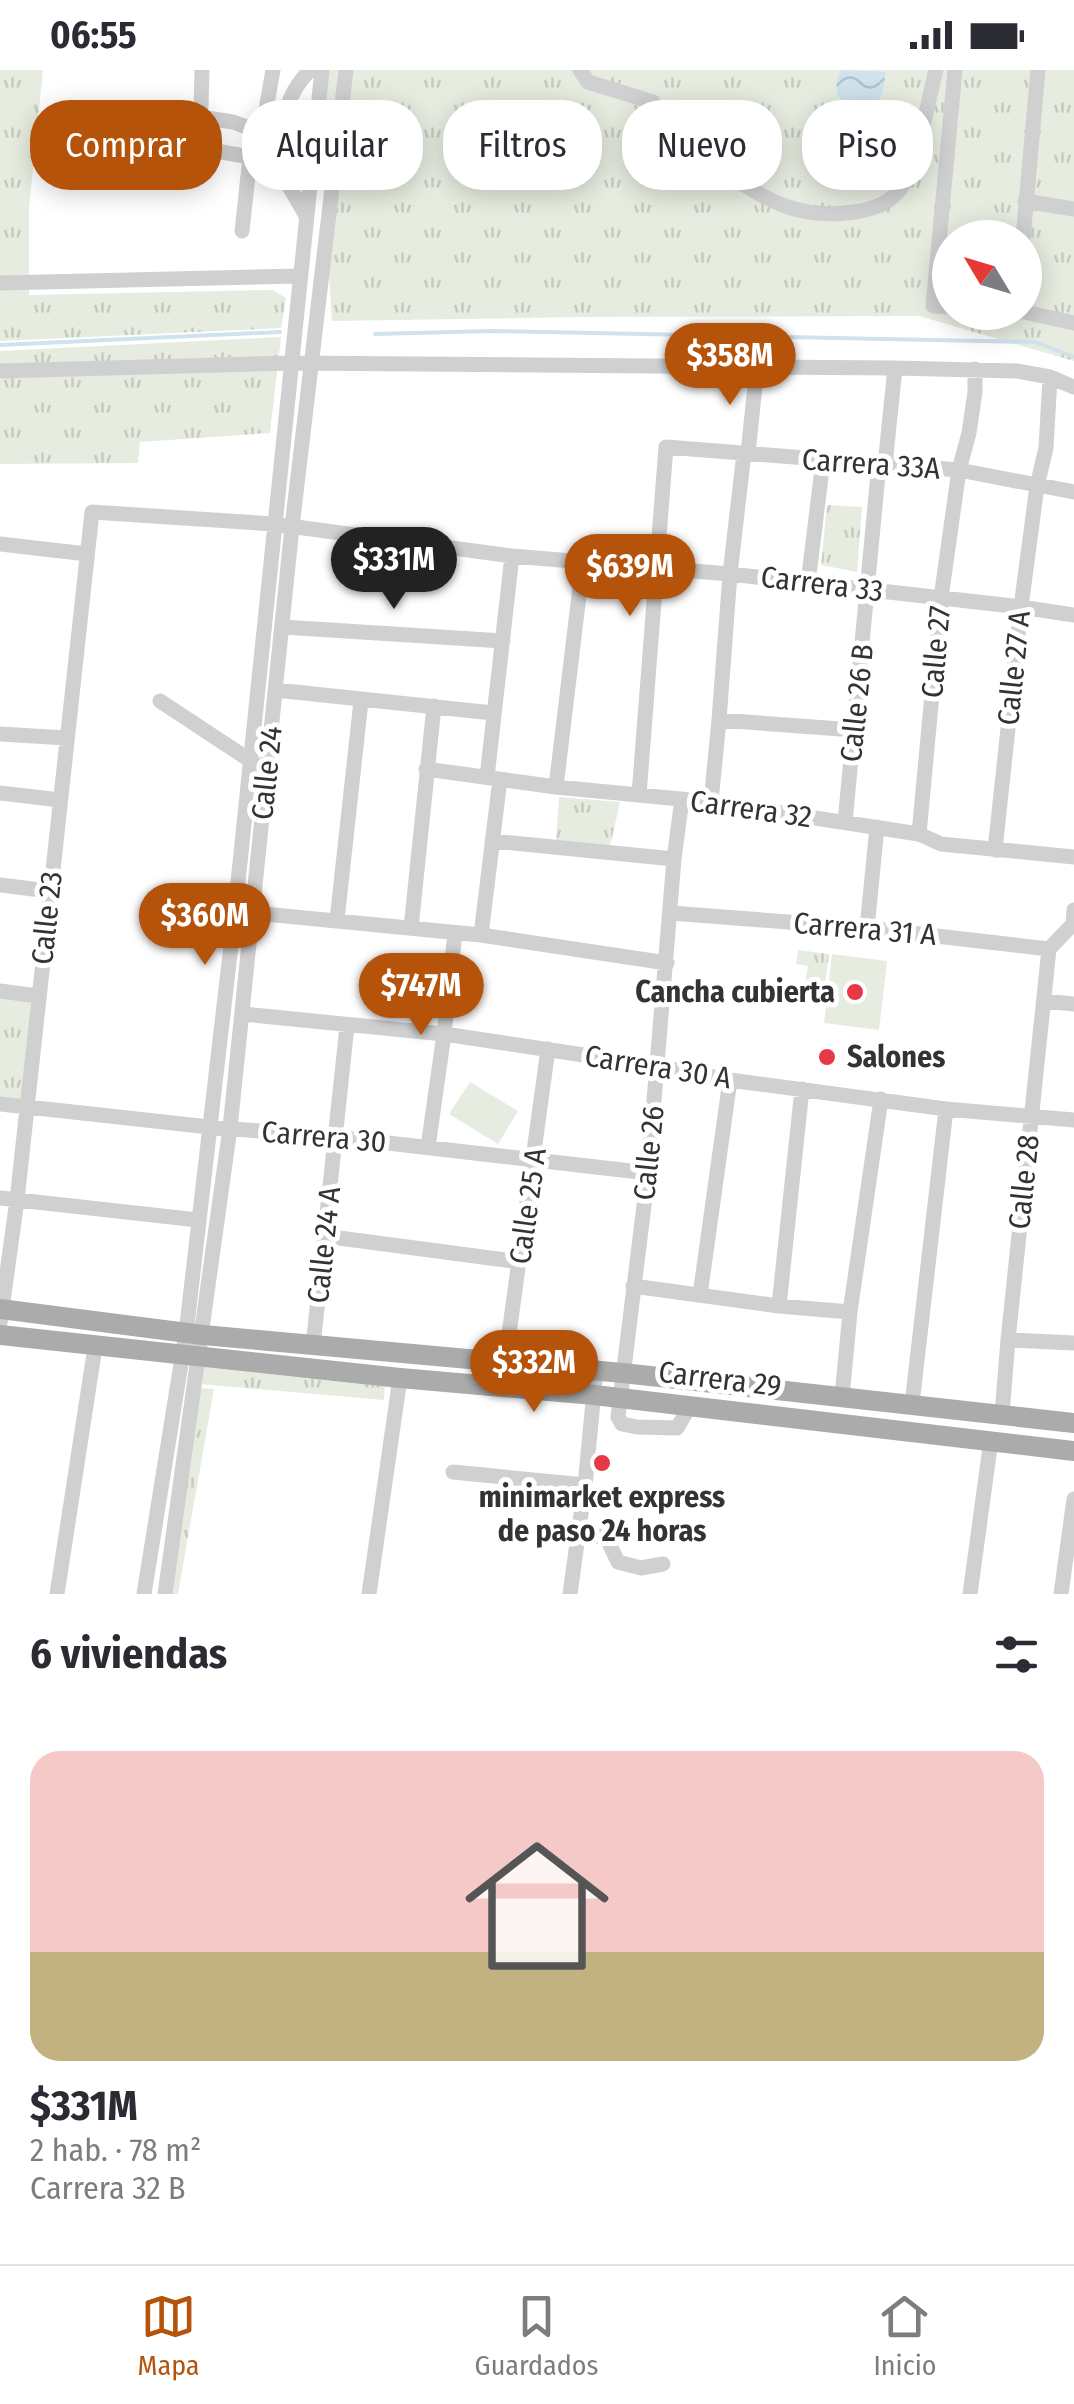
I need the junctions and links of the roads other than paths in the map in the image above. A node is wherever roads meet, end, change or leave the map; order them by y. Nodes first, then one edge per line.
1 (202, 70) edge
2 (273, 70) edge
3 (310, 70) edge
4 (322, 70) edge
5 (346, 70) edge
6 (580, 70) edge
7 (936, 70) edge
8 (955, 70) edge
9 (1038, 70) edge
10 (201, 100) edge
11 (268, 100) edge
12 (289, 100) edge
13 (246, 190) edge
14 (292, 190) edge
15 (1026, 201) junction
16 (1074, 209) edge
17 (306, 216) junction
18 (947, 220) edge
19 (1024, 220) edge
20 (242, 231) dead end
21 (300, 276) junction
22 (0, 283) edge
23 (297, 302) junction
24 (319, 306) junction
25 (1042, 316) edge
26 (1074, 324) edge
27 (292, 363) junction
28 (312, 364) junction
29 (758, 368) junction
30 (895, 368) junction
31 (974, 369) junction
32 (0, 371) edge
33 (1050, 377) junction
34 (1074, 388) edge
35 (307, 402) junction
36 (287, 405) junction
37 (746, 453) junction
38 (823, 461) junction
39 (882, 464) junction
40 (959, 470) junction
41 (1037, 486) junction
42 (1074, 492) edge
43 (92, 512) joint
44 (274, 524) junction
45 (292, 527) junction
46 (0, 544) edge
47 (86, 554) junction
48 (512, 556) junction
49 (583, 562) junction
50 (657, 567) junction
51 (730, 574) junction
52 (808, 583) junction
53 (868, 590) junction
54 (941, 598) junction
55 (1020, 607) junction
56 (1074, 616) edge
57 (283, 627) junction
58 (503, 642) junction
59 (276, 690) junction
60 (160, 701) dead end
61 (361, 701) junction
62 (434, 706) junction
63 (493, 713) junction
64 (720, 720) junction
65 (854, 730) junction
66 (0, 734) edge
67 (67, 738) junction
68 (250, 761) junction
69 (426, 769) junction
70 (267, 770) junction
71 (493, 778) junction
72 (556, 787) junction
73 (0, 793) edge
74 (638, 795) junction
75 (682, 799) junction
76 (60, 800) junction
77 (711, 802) junction
78 (845, 822) junction
79 (878, 827) junction
80 (919, 834) junction
81 (492, 840) junction
82 (995, 850) junction
83 (1074, 857) edge
84 (674, 859) junction
85 (0, 885) edge
86 (49, 891) junction
87 (1074, 910) edge
88 (243, 912) junction
89 (672, 913) junction
90 (337, 920) junction
91 (1074, 924) edge
92 (411, 928) junction
93 (867, 928) junction
94 (454, 933) junction
95 (480, 935) junction
96 (1052, 945) junction
97 (667, 963) junction
98 (0, 991) edge
99 (38, 996) junction
100 (1044, 1001) junction
101 (1074, 1004) edge
102 (243, 1014) junction
103 (347, 1026) junction
104 (444, 1034) junction
105 (548, 1049) junction
106 (657, 1066) junction
107 (730, 1080) junction
108 (802, 1089) junction
109 (881, 1099) junction
110 (0, 1104) edge
111 (28, 1106) junction
112 (946, 1109) junction
113 (1031, 1116) junction
114 (1074, 1120) edge
115 (208, 1127) junction
116 (230, 1128) junction
117 (336, 1137) junction
118 (428, 1148) junction
119 (534, 1160) junction
120 (648, 1174) junction
121 (8, 1199) edge
122 (198, 1220) junction
123 (324, 1236) junction
124 (520, 1262) junction
125 (633, 1286) junction
126 (700, 1295) junction
127 (779, 1306) junction
128 (850, 1312) junction
129 (1, 1314) edge
130 (0, 1336) edge
131 (1008, 1340) junction
132 (1074, 1343) edge
133 (192, 1344) junction
134 (96, 1346) junction
135 (312, 1346) junction
136 (505, 1364) junction
137 (596, 1371) junction
138 (623, 1374) junction
139 (400, 1378) junction
140 (594, 1395) junction
141 (842, 1397) junction
142 (620, 1398) junction
143 (912, 1404) junction
144 (1002, 1414) junction
145 (1074, 1422) edge
146 (992, 1440) junction
147 (1074, 1451) edge
148 (453, 1472) dead end
149 (585, 1485) junction
150 (1074, 1499) edge
151 (578, 1534) junction
152 (663, 1564) dead end
153 (57, 1594) edge
154 (144, 1594) edge
155 (165, 1594) edge
156 (369, 1594) edge
157 (570, 1594) edge
158 (970, 1594) edge
159 (1061, 1594) edge

1 - 10 street
2 - 11 street
3 - 12 street
4 - 17 street, Calle 24
5 - 24 street, Calle 24
6 - 7 street
8 - 18 street
9 - 15 street
13 - 20 street
14 - 17 street
15 - 16 street
15 - 19 street
17 - 21 street, Calle 24
21 - 22 street
21 - 23 street, Calle 24
23 - 24 street
23 - 27 street, Calle 24
24 - 28 street, Calle 24
25 - 26 street
27 - 28 street
27 - 32 street
27 - 36 street, Calle 24
28 - 29 street
28 - 35 street, Calle 24
29 - 30 street
29 - 37 street
30 - 31 street
30 - 39 street, Calle 26 B
31 - 33 street
31 - 40 street, Calle 27
33 - 34 street
33 - 41 street, Calle 27 A
35 - 36 street
35 - 45 street, Calle 24
36 - 44 street, Calle 24
37 - 38 street, Carrera 33A
37 - 50 street, Carrera 33A
37 - 51 street
38 - 39 street, Carrera 33A
38 - 52 street
39 - 40 street, Carrera 33A
39 - 53 street, Calle 26 B
40 - 41 street, Carrera 33A
40 - 54 street, Calle 27
41 - 42 street, Carrera 33A
41 - 55 street, Calle 27 A
43 - 44 street, Carrera 33
43 - 47 street, Calle 23
44 - 45 street, Carrera 33
44 - 68 street, Calle 24
45 - 48 street, Carrera 33
45 - 57 street, Calle 24
46 - 47 street
47 - 67 street, Calle 23
48 - 49 street, Carrera 33
48 - 58 street
49 - 50 street, Carrera 33
49 - 72 street
50 - 51 street, Carrera 33
50 - 74 street
51 - 52 street, Carrera 33
51 - 64 street
52 - 53 street, Carrera 33
53 - 54 street, Carrera 33
53 - 65 street, Calle 26 B
54 - 55 street, Carrera 33
54 - 80 street, Calle 27
55 - 56 street, Carrera 33
55 - 82 street, Calle 27 A
57 - 58 street
57 - 59 street, Calle 24
58 - 63 street
59 - 61 street
59 - 70 street, Calle 24
60 - 68 street
61 - 62 street
61 - 90 street
62 - 63 street
62 - 69 street
63 - 71 street
64 - 65 street
64 - 77 street
65 - 78 street, Calle 26 B
66 - 67 street
67 - 76 street, Calle 23
68 - 70 street
68 - 88 street, Calle 24
69 - 71 street, Carrera 32
69 - 92 street
70 - 88 street, Calle 24
71 - 72 street, Carrera 32
71 - 81 street
72 - 74 street, Carrera 32
73 - 76 street
74 - 75 street, Carrera 32
75 - 77 street, Carrera 32
75 - 84 street, Calle 26
76 - 86 street, Calle 23
77 - 78 street, Carrera 32
78 - 79 street, Carrera 32
79 - 80 street, Carrera 32
79 - 93 street
80 - 82 street, Carrera 32
81 - 84 street
81 - 95 street
82 - 83 street, Carrera 32
84 - 89 street, Calle 26
85 - 86 street
86 - 99 street, Calle 23
87 - 91 street
88 - 90 street
88 - 102 street, Calle 24
88 - 115 street, Calle 24
89 - 93 street, Carrera 31 A
89 - 97 street, Calle 26
90 - 92 street
91 - 96 street
92 - 94 street
93 - 96 street, Carrera 31 A
94 - 95 street
94 - 104 street
95 - 97 street
96 - 100 street, Calle 28
97 - 106 street, Calle 26
98 - 99 street
99 - 111 street, Calle 23
100 - 101 street
100 - 113 street, Calle 28
102 - 103 street, Carrera 30 A
102 - 116 street, Calle 24
103 - 104 street, Carrera 30 A
103 - 117 street, Calle 24 A
104 - 105 street, Carrera 30 A
104 - 118 street
105 - 106 street, Carrera 30 A
105 - 119 street, Calle 25 A
106 - 107 street, Carrera 30 A
106 - 120 street, Calle 26
107 - 108 street, Carrera 30 A
107 - 126 street
108 - 109 street, Carrera 30 A
108 - 127 street
109 - 112 street, Carrera 30 A
109 - 128 street
110 - 111 street, Carrera 30
111 - 115 street, Carrera 30
111 - 121 street, Calle 23
112 - 113 street, Carrera 30 A
112 - 143 street
113 - 114 street, Carrera 30 A
113 - 131 street, Calle 28
115 - 116 street, Carrera 30
115 - 122 street, Calle 24
116 - 117 street, Carrera 30
116 - 133 street, Calle 24
117 - 118 street, Carrera 30
117 - 123 street, Calle 24 A
118 - 119 street, Carrera 30
119 - 120 street, Carrera 30
119 - 124 street, Calle 25 A
120 - 125 street, Calle 26
121 - 122 street
121 - 129 street, Calle 23
122 - 133 street, Calle 24
123 - 124 street
123 - 135 street, Calle 24 A
124 - 136 street, Calle 25 A
125 - 126 street
125 - 138 street, Calle 26
126 - 127 street
127 - 128 street
128 - 141 street
129 - 133 main road, Carrera 29
130 - 134 main road, Carrera 29
131 - 132 street
131 - 144 street, Calle 28
133 - 134 main road, Carrera 29
133 - 135 main road, Carrera 29
133 - 139 main road, Carrera 29
133 - 154 street, Calle 24
133 - 155 street, Calle 24
134 - 153 street
135 - 136 main road, Carrera 29
136 - 137 main road, Carrera 29
137 - 138 main road, Carrera 29
137 - 140 street
138 - 141 main road, Carrera 29
138 - 142 street, Calle 26
139 - 140 main road, Carrera 29
139 - 156 street
140 - 142 main road, Carrera 29
140 - 149 street
141 - 143 main road, Carrera 29
142 - 146 main road, Carrera 29
143 - 144 main road, Carrera 29
144 - 145 main road, Carrera 29
146 - 147 main road, Carrera 29
146 - 158 street
148 - 149 street
149 - 151 street
150 - 159 street
151 - 152 street
151 - 157 street

